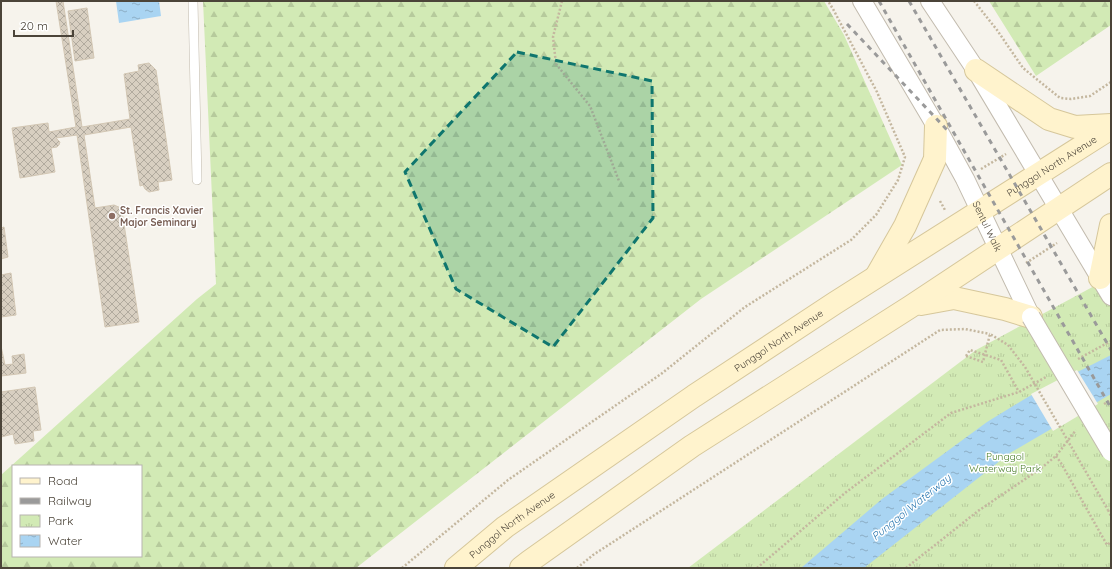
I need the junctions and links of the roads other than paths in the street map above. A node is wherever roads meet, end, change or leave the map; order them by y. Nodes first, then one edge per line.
1 (193, 1) edge
2 (862, 1) edge
3 (930, 1) edge
4 (976, 70) junction
5 (1111, 125) edge
6 (936, 126) junction
7 (1111, 128) edge
8 (1038, 174) junction
9 (1111, 174) edge
10 (197, 180) dead end
11 (1059, 209) junction
12 (980, 211) junction
13 (1111, 225) edge
14 (998, 248) junction
15 (875, 278) junction
16 (1100, 278) junction
17 (1111, 296) edge
18 (910, 306) junction
19 (1031, 317) junction
20 (1111, 452) edge
21 (456, 568) edge
22 (521, 568) edge

1 - 10 lane
2 - 6 street, Sentul Walk
3 - 4 street
4 - 5 main road
4 - 8 street
6 - 12 street, Sentul Walk
6 - 15 main road
7 - 8 main road, Punggol North Avenue
8 - 11 street
8 - 12 main road, Punggol North Avenue
9 - 11 main road
11 - 14 main road
11 - 16 street
12 - 14 street, Sentul Walk
12 - 15 main road, Punggol North Avenue
13 - 16 main road
14 - 18 main road
14 - 19 street, Sentul Walk
15 - 21 main road, Punggol North Avenue
16 - 17 street
18 - 19 main road
18 - 22 main road
19 - 20 street, Sentul Walk, bridge

